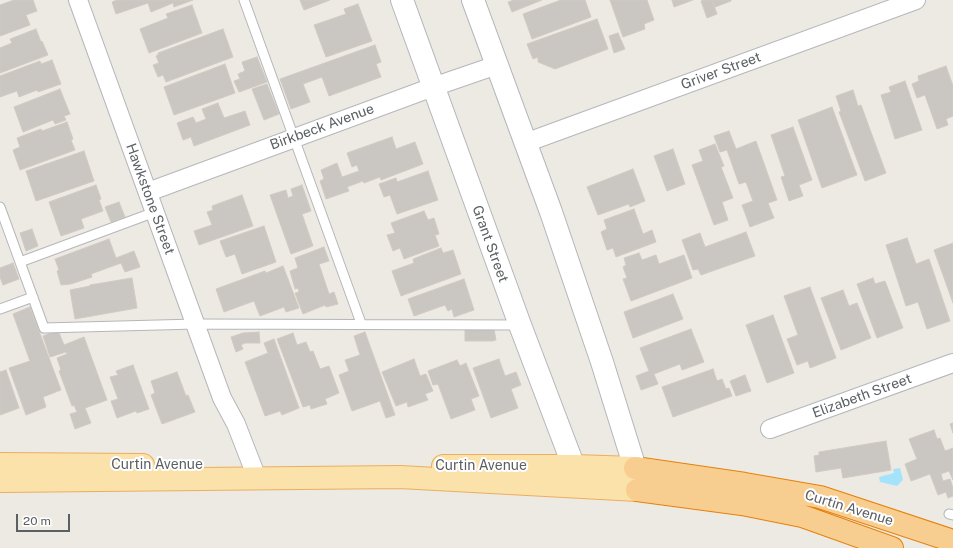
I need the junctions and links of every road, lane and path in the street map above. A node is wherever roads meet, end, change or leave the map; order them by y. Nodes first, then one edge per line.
1 (78, 0) edge
2 (244, 0) edge
3 (402, 0) edge
4 (473, 0) edge
5 (916, 0) edge
6 (497, 65) junction
7 (433, 87) junction
8 (294, 137) junction
9 (525, 143) junction
10 (148, 192) junction
11 (0, 207) edge
12 (155, 212) junction
13 (20, 262) junction
14 (32, 297) junction
15 (0, 309) edge
16 (361, 323) junction
17 (196, 324) junction
18 (520, 325) junction
19 (953, 363) edge
20 (770, 429) dead end
21 (0, 464) edge
22 (574, 466) junction
23 (635, 468) junction
24 (247, 472) junction
25 (0, 481) edge
26 (581, 486) junction
27 (637, 490) junction
28 (953, 541) edge
29 (892, 548) edge

1 - 10 street, Hawkstone Street
2 - 8 lane
3 - 7 street, Grant Street
4 - 6 street
5 - 9 street, Griver Street
6 - 7 street, Birkbeck Avenue
6 - 9 street
7 - 8 street, Birkbeck Avenue
7 - 18 street, Grant Street
8 - 10 street, Birkbeck Avenue
8 - 16 lane
9 - 23 street
10 - 12 street, Hawkstone Street
11 - 13 lane
12 - 13 lane
12 - 17 street, Hawkstone Street
13 - 14 lane
14 - 15 lane
14 - 17 lane
16 - 17 lane
16 - 18 lane
17 - 24 street, Hawkstone Street
18 - 22 street, Grant Street
19 - 20 street, Elizabeth Street
21 - 24 main road, Curtin Avenue
22 - 23 main road, Curtin Avenue
22 - 24 main road, Curtin Avenue
22 - 26 street, Grant Street
23 - 27 street
23 - 28 highway, Curtin Avenue
24 - 25 main road, Curtin Avenue
24 - 26 main road, Curtin Avenue
26 - 27 main road, Curtin Avenue
27 - 29 highway, Curtin Avenue

